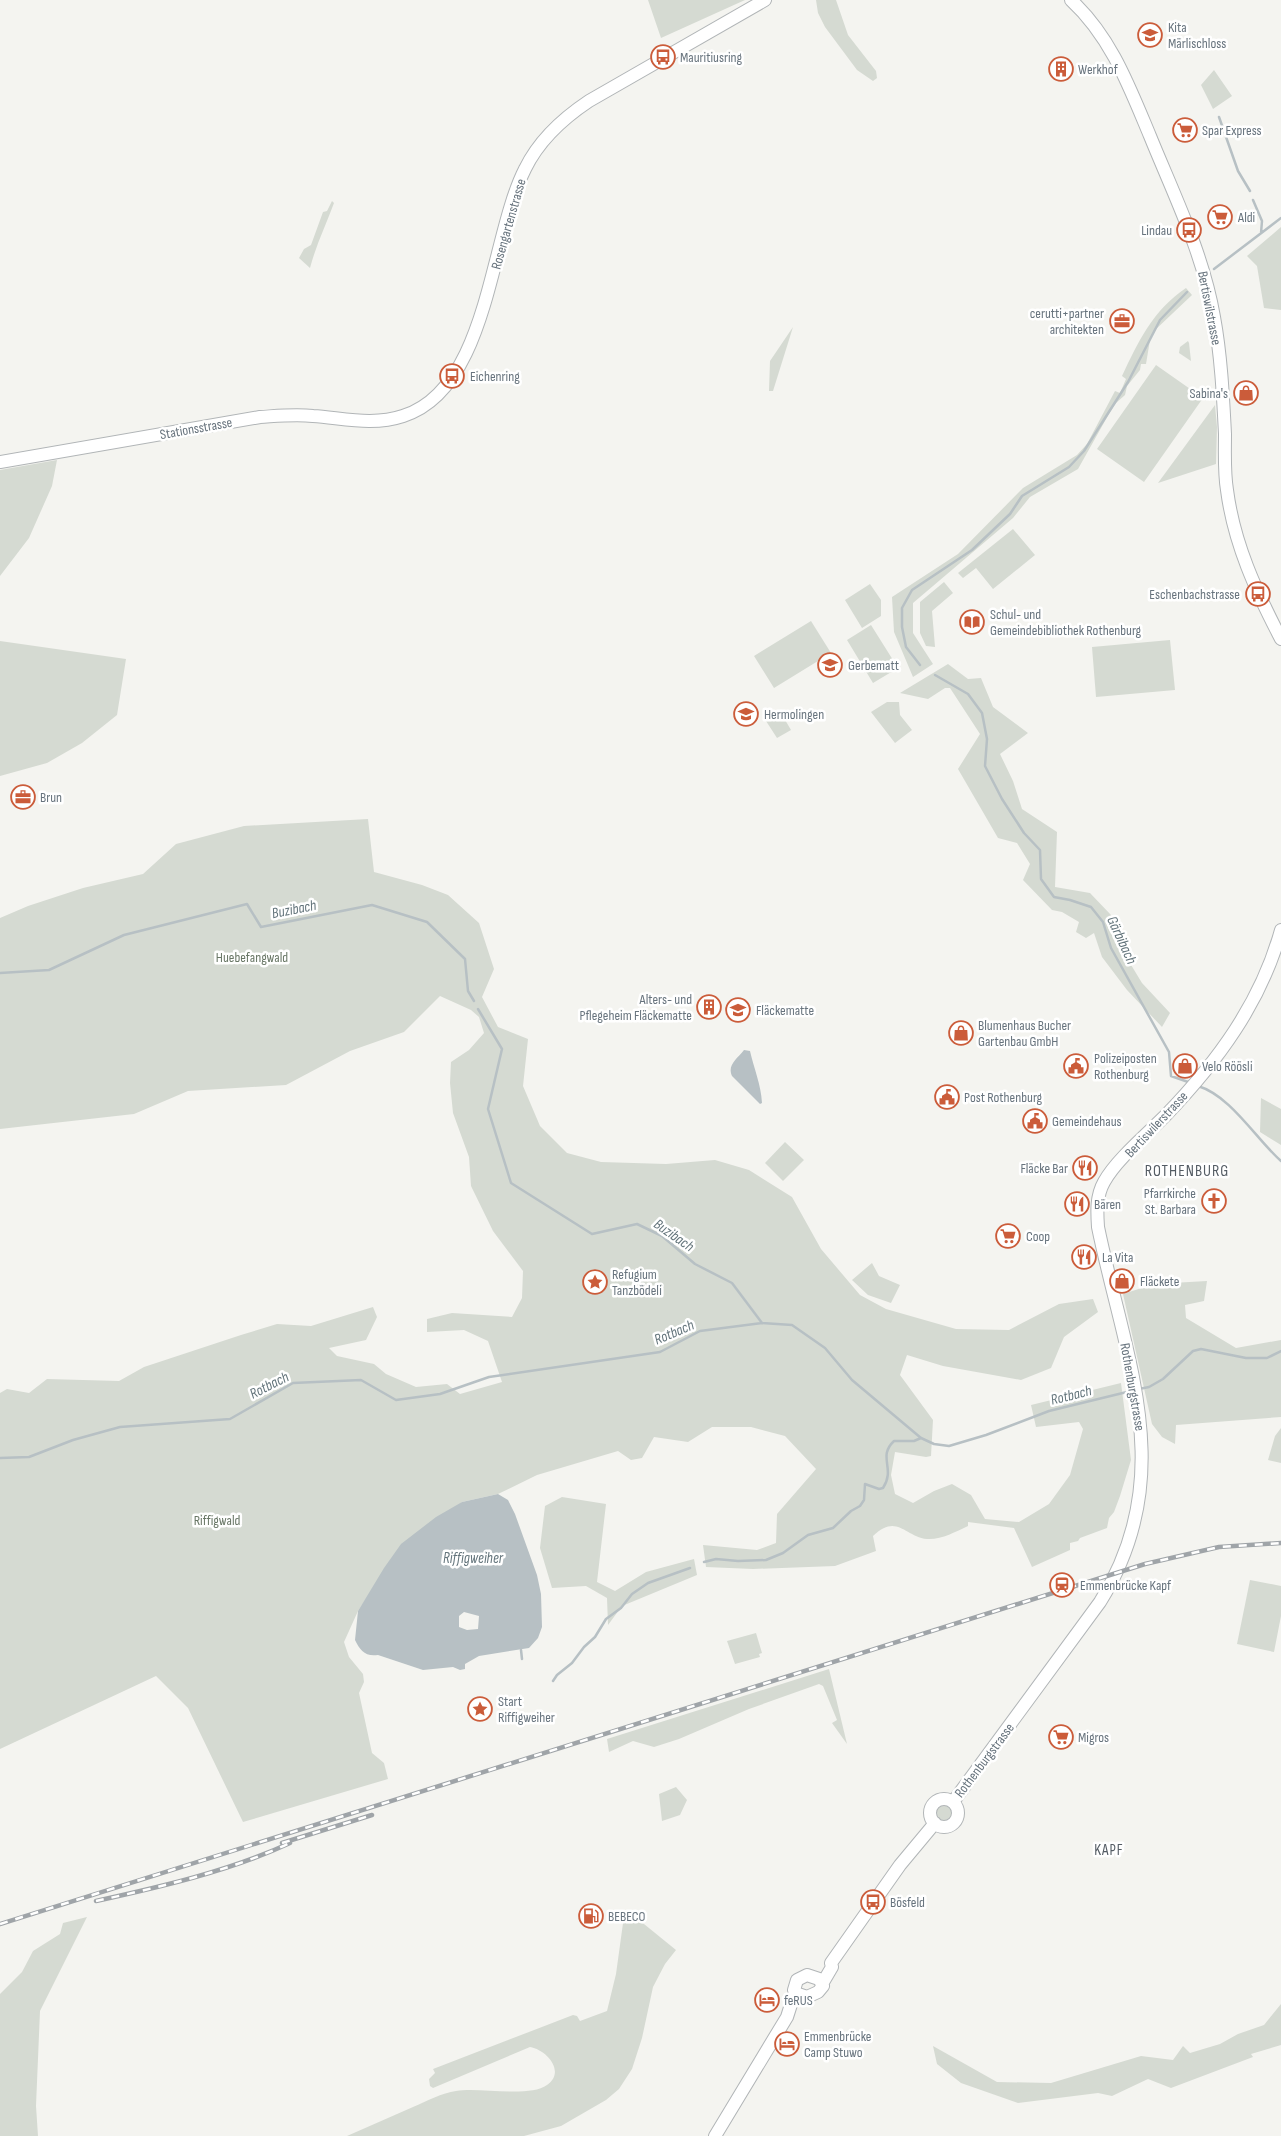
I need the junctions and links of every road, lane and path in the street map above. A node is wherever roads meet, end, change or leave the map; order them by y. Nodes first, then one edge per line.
1 (765, 0) edge
2 (1071, 0) edge
3 (394, 419) joint
4 (0, 462) edge
5 (1281, 639) edge
6 (1281, 930) edge
7 (1100, 1189) joint
8 (953, 1802) junction
9 (935, 1823) junction
10 (818, 1980) junction
11 (801, 1994) junction
12 (715, 2136) edge

1 - 3 main road, Rosengartenstrasse
2 - 5 main road, Bertiswilstrasse
3 - 4 main road, Stationsstrasse
6 - 7 main road, Bertiswilerstrasse
7 - 8 main road, Rothenburgstrasse
8 - 9 main road
8 - 9 main road
9 - 10 main road
10 - 11 main road
10 - 11 main road
11 - 12 main road

